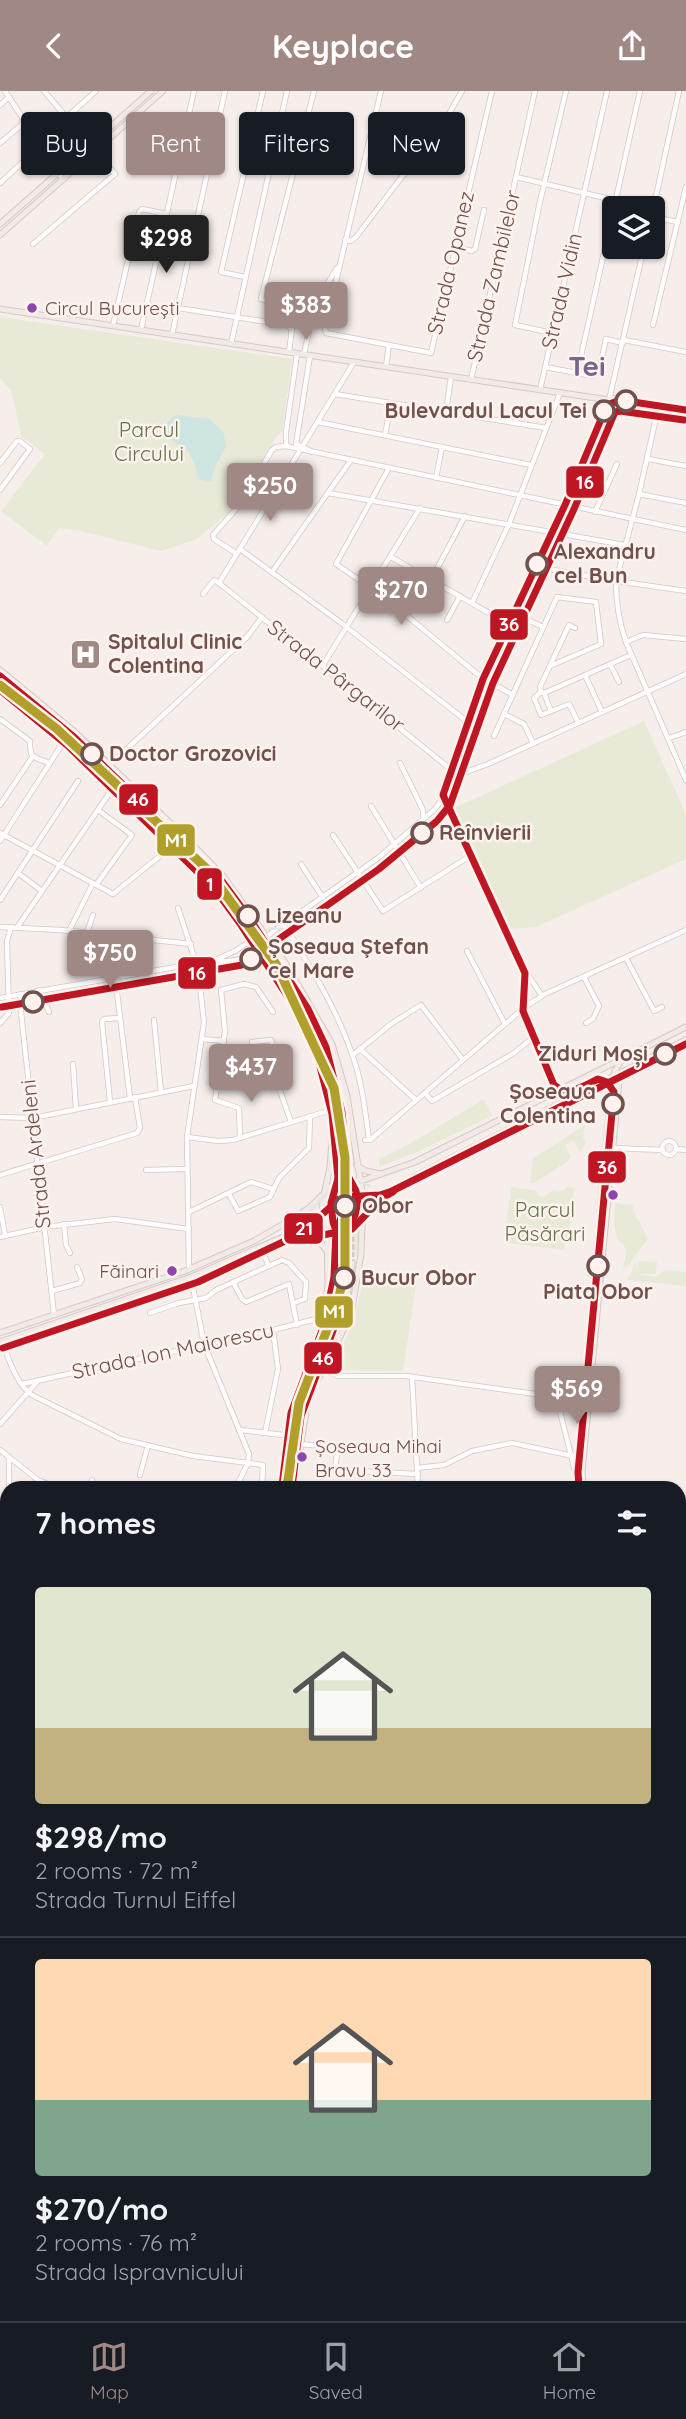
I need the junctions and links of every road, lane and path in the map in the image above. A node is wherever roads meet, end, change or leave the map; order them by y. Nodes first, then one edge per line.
1 (5, 91) edge
2 (44, 91) edge
3 (96, 91) edge
4 (150, 91) edge
5 (163, 91) edge
6 (194, 91) edge
7 (226, 91) edge
8 (263, 91) edge
9 (287, 91) edge
10 (314, 91) edge
11 (381, 91) edge
12 (462, 91) edge
13 (492, 91) edge
14 (535, 91) edge
15 (566, 91) edge
16 (607, 91) edge
17 (640, 91) edge
18 (679, 91) edge
19 (9, 97) junction
20 (0, 105) edge
21 (62, 112) edge
22 (72, 112) edge
23 (450, 112) edge
24 (21, 116) edge
25 (21, 125) edge
26 (112, 125) edge
27 (112, 136) edge
28 (0, 143) edge
29 (21, 164) edge
30 (112, 172) edge
31 (57, 175) edge
32 (59, 175) edge
33 (69, 175) edge
34 (403, 175) edge
35 (516, 177) junction
36 (63, 180) junction
37 (0, 183) edge
38 (544, 184) junction
39 (686, 187) edge
40 (584, 193) junction
41 (616, 196) edge
42 (656, 196) edge
43 (602, 197) edge
44 (484, 210) dead end
45 (167, 214) junction
46 (665, 219) edge
47 (678, 222) junction
48 (0, 224) edge
49 (0, 235) edge
50 (345, 240) junction
51 (33, 244) dead end
52 (454, 247) junction
53 (603, 259) edge
54 (642, 259) edge
55 (339, 264) junction
56 (245, 277) junction
57 (314, 306) junction
58 (178, 308) junction
59 (0, 309) edge
60 (329, 309) junction
61 (236, 318) junction
62 (287, 324) junction
63 (653, 325) dead end
64 (113, 326) junction
65 (141, 330) junction
66 (552, 333) junction
67 (172, 335) junction
68 (624, 342) junction
69 (231, 344) junction
70 (389, 345) junction
71 (289, 352) junction
72 (686, 352) edge
73 (297, 354) junction
74 (307, 355) junction
75 (354, 362) junction
76 (386, 367) junction
77 (545, 367) junction
78 (578, 374) junction
79 (451, 377) junction
80 (471, 380) junction
81 (540, 390) junction
82 (560, 393) junction
83 (335, 394) junction
84 (609, 400) junction
85 (391, 403) junction
86 (686, 408) edge
87 (519, 409) dead end
88 (658, 409) junction
89 (446, 412) junction
90 (686, 414) edge
91 (318, 422) junction
92 (516, 423) junction
93 (546, 428) junction
94 (385, 435) junction
95 (286, 444) junction
96 (300, 447) junction
97 (442, 447) junction
98 (648, 459) junction
99 (1, 460) edge
100 (351, 460) junction
101 (617, 464) dead end
102 (531, 465) junction
103 (686, 466) edge
104 (389, 468) junction
105 (436, 478) junction
106 (0, 490) edge
107 (328, 493) junction
108 (639, 494) junction
109 (520, 495) junction
110 (372, 500) junction
111 (686, 503) edge
112 (420, 508) junction
113 (595, 512) junction
114 (465, 516) junction
115 (632, 519) junction
116 (509, 524) junction
117 (686, 530) edge
118 (625, 545) junction
119 (238, 551) junction
120 (391, 557) junction
121 (537, 567) dead end
122 (272, 572) junction
123 (431, 580) junction
124 (616, 581) junction
125 (219, 583) junction
126 (372, 588) junction
127 (686, 591) edge
128 (203, 594) dead end
129 (460, 596) junction
130 (472, 603) junction
131 (515, 614) dead end
132 (262, 617) junction
133 (447, 620) dead end
134 (510, 625) dead end
135 (543, 627) junction
136 (347, 628) junction
137 (575, 628) dead end
138 (686, 639) edge
139 (626, 642) junction
140 (631, 655) junction
141 (610, 664) junction
142 (323, 665) junction
143 (550, 666) junction
144 (0, 670) edge
145 (686, 674) edge
146 (585, 675) junction
147 (619, 682) dead end
148 (0, 683) edge
149 (647, 691) junction
150 (542, 692) junction
151 (513, 695) junction
152 (551, 711) junction
153 (602, 712) junction
154 (505, 714) junction
155 (0, 719) edge
156 (578, 722) junction
157 (469, 723) dead end
158 (686, 732) edge
159 (494, 736) dead end
160 (66, 738) junction
161 (668, 738) junction
162 (533, 743) junction
163 (33, 757) junction
164 (49, 763) junction
165 (400, 763) dead end
166 (109, 765) junction
167 (453, 770) junction
168 (102, 772) junction
169 (686, 780) edge
170 (78, 781) dead end
171 (116, 785) junction
172 (442, 799) junction
173 (0, 805) edge
174 (371, 806) dead end
175 (435, 809) junction
176 (98, 810) junction
177 (422, 820) junction
178 (2, 834) edge
179 (332, 835) dead end
180 (0, 841) edge
181 (176, 843) junction
182 (395, 844) junction
183 (33, 851) junction
184 (301, 864) dead end
185 (60, 865) junction
186 (18, 873) junction
187 (357, 873) junction
188 (95, 884) junction
189 (422, 888) junction
190 (42, 891) junction
191 (323, 898) junction
192 (0, 900) edge
193 (178, 908) dead end
194 (93, 915) dead end
195 (284, 925) junction
196 (0, 927) edge
197 (14, 927) junction
198 (686, 929) edge
199 (69, 931) junction
200 (506, 931) dead end
201 (87, 933) junction
202 (267, 936) junction
203 (253, 939) junction
204 (191, 944) junction
205 (259, 948) junction
206 (467, 951) dead end
207 (626, 958) junction
208 (242, 959) junction
209 (215, 960) junction
210 (197, 963) junction
211 (274, 969) junction
212 (526, 972) dead end
213 (115, 976) junction
214 (584, 977) junction
215 (39, 990) junction
216 (21, 993) junction
217 (8, 996) junction
218 (542, 996) junction
219 (0, 998) edge
220 (662, 1007) dead end
221 (21, 1012) junction
222 (49, 1012) dead end
223 (273, 1012) dead end
224 (9, 1013) junction
225 (120, 1018) junction
226 (154, 1020) dead end
227 (0, 1023) edge
228 (586, 1023) dead end
229 (505, 1024) junction
230 (686, 1027) edge
231 (323, 1029) junction
232 (314, 1033) junction
233 (535, 1037) dead end
234 (203, 1039) junction
235 (686, 1040) edge
236 (224, 1041) junction
237 (252, 1042) dead end
238 (360, 1049) junction
239 (353, 1055) junction
240 (625, 1058) junction
241 (463, 1060) junction
242 (270, 1062) junction
243 (221, 1063) junction
244 (73, 1064) dead end
245 (600, 1071) junction
246 (615, 1076) junction
247 (598, 1084) junction
248 (194, 1086) junction
249 (562, 1090) junction
250 (161, 1092) junction
251 (425, 1093) junction
252 (554, 1093) junction
253 (611, 1094) junction
254 (133, 1097) junction
255 (416, 1100) junction
256 (110, 1102) junction
257 (76, 1109) junction
258 (331, 1110) junction
259 (310, 1117) junction
260 (0, 1118) edge
261 (33, 1118) junction
262 (291, 1122) junction
263 (187, 1137) junction
264 (240, 1139) junction
265 (362, 1141) junction
266 (613, 1148) junction
267 (676, 1149) junction
268 (663, 1150) junction
269 (686, 1150) edge
270 (351, 1161) tunnel mouth
271 (337, 1162) tunnel mouth
272 (38, 1164) junction
273 (357, 1166) junction
274 (187, 1169) junction
275 (146, 1170) dead end
276 (387, 1173) junction
277 (0, 1175) edge
278 (360, 1181) junction
279 (273, 1189) junction
280 (325, 1191) junction
281 (229, 1194) junction
282 (0, 1207) edge
283 (189, 1212) junction
284 (363, 1216) junction
285 (64, 1224) junction
286 (327, 1226) junction
287 (44, 1227) junction
288 (189, 1229) junction
289 (295, 1233) junction
290 (3, 1236) edge
291 (260, 1247) junction
292 (327, 1251) junction
293 (70, 1253) dead end
294 (336, 1262) tunnel mouth
295 (352, 1263) tunnel mouth
296 (269, 1265) junction
297 (77, 1267) dead end
298 (189, 1269) junction
299 (191, 1277) junction
300 (233, 1282) junction
301 (52, 1291) junction
302 (195, 1301) junction
303 (294, 1303) junction
304 (150, 1313) dead end
305 (54, 1315) junction
306 (324, 1317) junction
307 (298, 1325) junction
308 (273, 1330) junction
309 (0, 1333) edge
310 (1, 1342) edge
311 (204, 1344) junction
312 (328, 1363) junction
313 (412, 1377) junction
314 (39, 1380) junction
315 (306, 1380) junction
316 (22, 1384) junction
317 (315, 1384) junction
318 (29, 1393) junction
319 (586, 1401) junction
320 (558, 1404) dead end
321 (0, 1425) edge
322 (239, 1430) junction
323 (265, 1433) junction
324 (292, 1436) junction
325 (299, 1443) junction
326 (148, 1445) junction
327 (0, 1450) edge
328 (570, 1455) junction
329 (9, 1457) junction
330 (578, 1457) junction
331 (16, 1462) junction
332 (248, 1463) junction
333 (8, 1466) junction
334 (418, 1471) junction
335 (140, 1475) dead end
336 (579, 1476) junction
337 (9, 1481) edge
338 (40, 1481) edge
339 (239, 1481) edge
340 (263, 1481) edge
341 (287, 1481) edge
342 (295, 1481) edge
343 (418, 1481) edge
344 (579, 1481) edge

1 - 19 street
2 - 21 street
3 - 22 street
4 - 26 main road
5 - 27 main road
6 - 45 street
7 - 58 street
8 - 56 street
9 - 56 street
10 - 62 street
11 - 50 street
12 - 23 street
13 - 52 street, Strada Opanez
14 - 35 street, Strada Zambilelor
15 - 38 street
16 - 40 street, Strada Vidin
17 - 41 street
18 - 42 street
19 - 20 street
19 - 24 street
25 - 28 street
29 - 37 street
30 - 51 street
31 - 48 main road
32 - 36 street
33 - 36 main road
34 - 50 street
35 - 38 street
35 - 80 street, Strada Zambilelor
36 - 49 main road
38 - 40 street
38 - 66 street
39 - 47 street
40 - 43 street
40 - 66 street, Strada Vidin
44 - 52 street
45 - 64 street
45 - 65 street
46 - 47 street
47 - 63 street
50 - 55 street
52 - 70 street, Strada Opanez
53 - 78 street
54 - 68 street
55 - 57 street
55 - 60 street
56 - 61 street
57 - 60 street
57 - 74 street
58 - 61 street
58 - 67 street
59 - 64 main road
60 - 70 street, Strada Opanez
61 - 62 street
61 - 69 street
62 - 71 street
64 - 65 main road
65 - 67 main road
66 - 77 street, Strada Vidin
67 - 69 main road
68 - 72 street
68 - 78 street
68 - 84 street
69 - 71 main road
70 - 76 street
71 - 73 main road
73 - 74 main road
73 - 95 street
74 - 75 main road
74 - 96 street
75 - 76 main road
75 - 83 street
76 - 79 main road
77 - 78 street
77 - 81 street, Strada Vidin
79 - 80 main road
79 - 89 street
80 - 81 main road
81 - 82 main road
82 - 84 main road
82 - 93 street
83 - 85 street
83 - 91 street
84 - 86 main road
84 - 88 main road
85 - 89 street
85 - 94 street
87 - 92 street
88 - 90 main road
88 - 98 street
89 - 92 street
91 - 94 street
91 - 96 street
92 - 93 street
93 - 102 street
94 - 97 street
95 - 96 street
95 - 119 street
96 - 100 street
96 - 119 street
97 - 102 street
97 - 105 street
98 - 103 street
98 - 108 street
99 - 106 street
100 - 104 street
100 - 107 street
101 - 113 street
102 - 109 street
104 - 105 street
104 - 110 street
105 - 109 street
107 - 110 street
107 - 122 street
108 - 111 street
108 - 115 street
109 - 113 street
109 - 116 street
110 - 112 street
110 - 126 street
112 - 114 street
112 - 120 street
113 - 115 street
114 - 116 street
114 - 123 street
115 - 117 street
115 - 118 street
116 - 118 street
116 - 130 street
118 - 124 street
119 - 122 street
119 - 125 street
120 - 123 street
120 - 126 street
121 - 124 street
122 - 136 street
123 - 129 street
124 - 127 street
124 - 139 street
125 - 128 street
125 - 132 street, Strada Pârgarilor
126 - 136 street
126 - 151 street
129 - 130 street
129 - 133 street
130 - 134 street
131 - 135 street
132 - 142 street, Strada Pârgarilor
132 - 166 street
135 - 143 street
135 - 151 street
136 - 142 street
136 - 157 street
137 - 143 street
138 - 139 street
139 - 140 street
140 - 141 street
140 - 149 street
141 - 146 street
141 - 147 street
142 - 167 street, Strada Pârgarilor
143 - 150 street
144 - 166 main road
145 - 149 street
146 - 150 street
146 - 153 street
148 - 160 main road
149 - 153 street
149 - 161 street
150 - 152 street
150 - 152 street
151 - 154 street
152 - 156 street
153 - 156 street
154 - 159 street
154 - 162 street
155 - 163 street
156 - 162 street
158 - 161 street
160 - 164 street
160 - 168 main road
161 - 169 street
162 - 167 street
163 - 164 street
163 - 173 street
164 - 178 street
165 - 177 street
166 - 168 street
166 - 202 main road
167 - 172 street
168 - 171 main road
170 - 183 street
171 - 176 street
171 - 181 main road
172 - 175 street
172 - 175 street
174 - 182 street
175 - 177 street
176 - 185 street
176 - 188 street
177 - 182 street
178 - 180 street
178 - 183 street
179 - 187 street
181 - 188 street
181 - 203 main road
182 - 187 street
182 - 189 street
183 - 185 street
183 - 186 street
184 - 191 street
185 - 188 street
185 - 190 street
186 - 190 street
186 - 192 street
187 - 189 street
187 - 191 street
188 - 199 street
189 - 200 street
190 - 197 street
191 - 195 street
193 - 204 street
194 - 201 street
195 - 202 street
195 - 239 street
196 - 197 street
197 - 199 street
197 - 217 street
198 - 207 street
199 - 201 street
201 - 204 street
202 - 203 street
202 - 205 street
202 - 231 main road
203 - 205 main road
203 - 209 street
204 - 210 street
205 - 208 street
205 - 211 main road
206 - 229 street
207 - 214 street
207 - 220 street
208 - 209 street
208 - 211 street
209 - 210 street
210 - 213 street
210 - 234 street
211 - 232 main road
212 - 218 street
213 - 215 street
213 - 225 street
214 - 218 street
214 - 228 street
215 - 216 street
215 - 222 street
216 - 217 street
216 - 221 street, Strada Ardeleni
217 - 219 street
217 - 224 street
218 - 229 street
221 - 224 street
221 - 261 street, Strada Ardeleni
223 - 236 street
224 - 227 street
225 - 254 street
225 - 256 street
226 - 250 street
229 - 241 street
230 - 240 main road
231 - 265 main road
231 - 270 main road
232 - 258 main road
232 - 271 main road
233 - 251 street
234 - 236 street
234 - 248 street
235 - 246 main road
236 - 243 street
237 - 242 street
238 - 239 street
238 - 241 street
238 - 255 street
239 - 265 street
240 - 245 main road
240 - 246 main road
241 - 251 street
242 - 243 street
242 - 262 street
243 - 264 street
244 - 257 street
245 - 246 main road
245 - 249 main road
246 - 247 main road
246 - 253 main road
246 - 266 main road
247 - 253 main road
247 - 284 main road
248 - 250 street
248 - 263 street
249 - 252 main road
249 - 252 street
250 - 254 street
251 - 255 street
252 - 276 main road
253 - 319 main road
254 - 256 street
254 - 272 street
255 - 265 street
256 - 257 street
257 - 261 street
258 - 259 street
258 - 280 main road
259 - 262 street
259 - 279 street
260 - 261 street
261 - 272 street, Strada Ardeleni
262 - 264 street
263 - 264 street
263 - 274 street
265 - 273 main road
266 - 268 street
266 - 319 main road
267 - 268 street
267 - 268 street
267 - 269 street
272 - 277 street
272 - 287 street, Strada Ardeleni
273 - 276 main road
273 - 278 main road
274 - 275 street
274 - 283 street
276 - 278 main road
278 - 280 main road
278 - 284 main road
279 - 281 street
279 - 281 street
280 - 286 main road
280 - 298 main road
281 - 283 street
282 - 290 street
283 - 288 street
284 - 286 main road
284 - 312 main road
285 - 287 street
285 - 288 street
285 - 293 street
286 - 289 main road
286 - 292 main road
287 - 290 street
287 - 301 street, Strada Ardeleni
288 - 298 street
289 - 291 main road
289 - 292 main road
291 - 296 street
291 - 299 main road
292 - 306 main road
294 - 315 main road
295 - 317 main road
296 - 300 street
296 - 303 street
297 - 301 street
298 - 305 main road
299 - 302 street
299 - 310 main road
300 - 302 street
300 - 303 street
301 - 305 street, Strada Ardeleni
302 - 304 street
302 - 311 street
303 - 307 street
305 - 309 main road
306 - 307 street, Strada Ion Maiorescu
306 - 315 main road
307 - 308 street, Strada Ion Maiorescu
308 - 311 street, Strada Ion Maiorescu
308 - 323 street
310 - 316 street
311 - 314 street, Strada Ion Maiorescu
311 - 322 street
312 - 313 street
312 - 317 main road
313 - 319 street
313 - 334 street
314 - 316 street, Strada Ion Maiorescu
314 - 318 street
315 - 324 main road
316 - 318 street
317 - 325 main road
318 - 321 street
318 - 326 street
319 - 330 main road
319 - 336 main road
320 - 328 street
322 - 323 street
322 - 332 street
323 - 324 street
324 - 341 main road
325 - 334 street
325 - 342 main road
326 - 332 street
326 - 335 street
327 - 329 street
328 - 330 street
328 - 334 street
328 - 336 street
329 - 331 street
329 - 333 street
330 - 336 main road
331 - 333 street
331 - 338 street
332 - 339 street
332 - 340 street
333 - 337 street
334 - 343 street
336 - 344 main road

